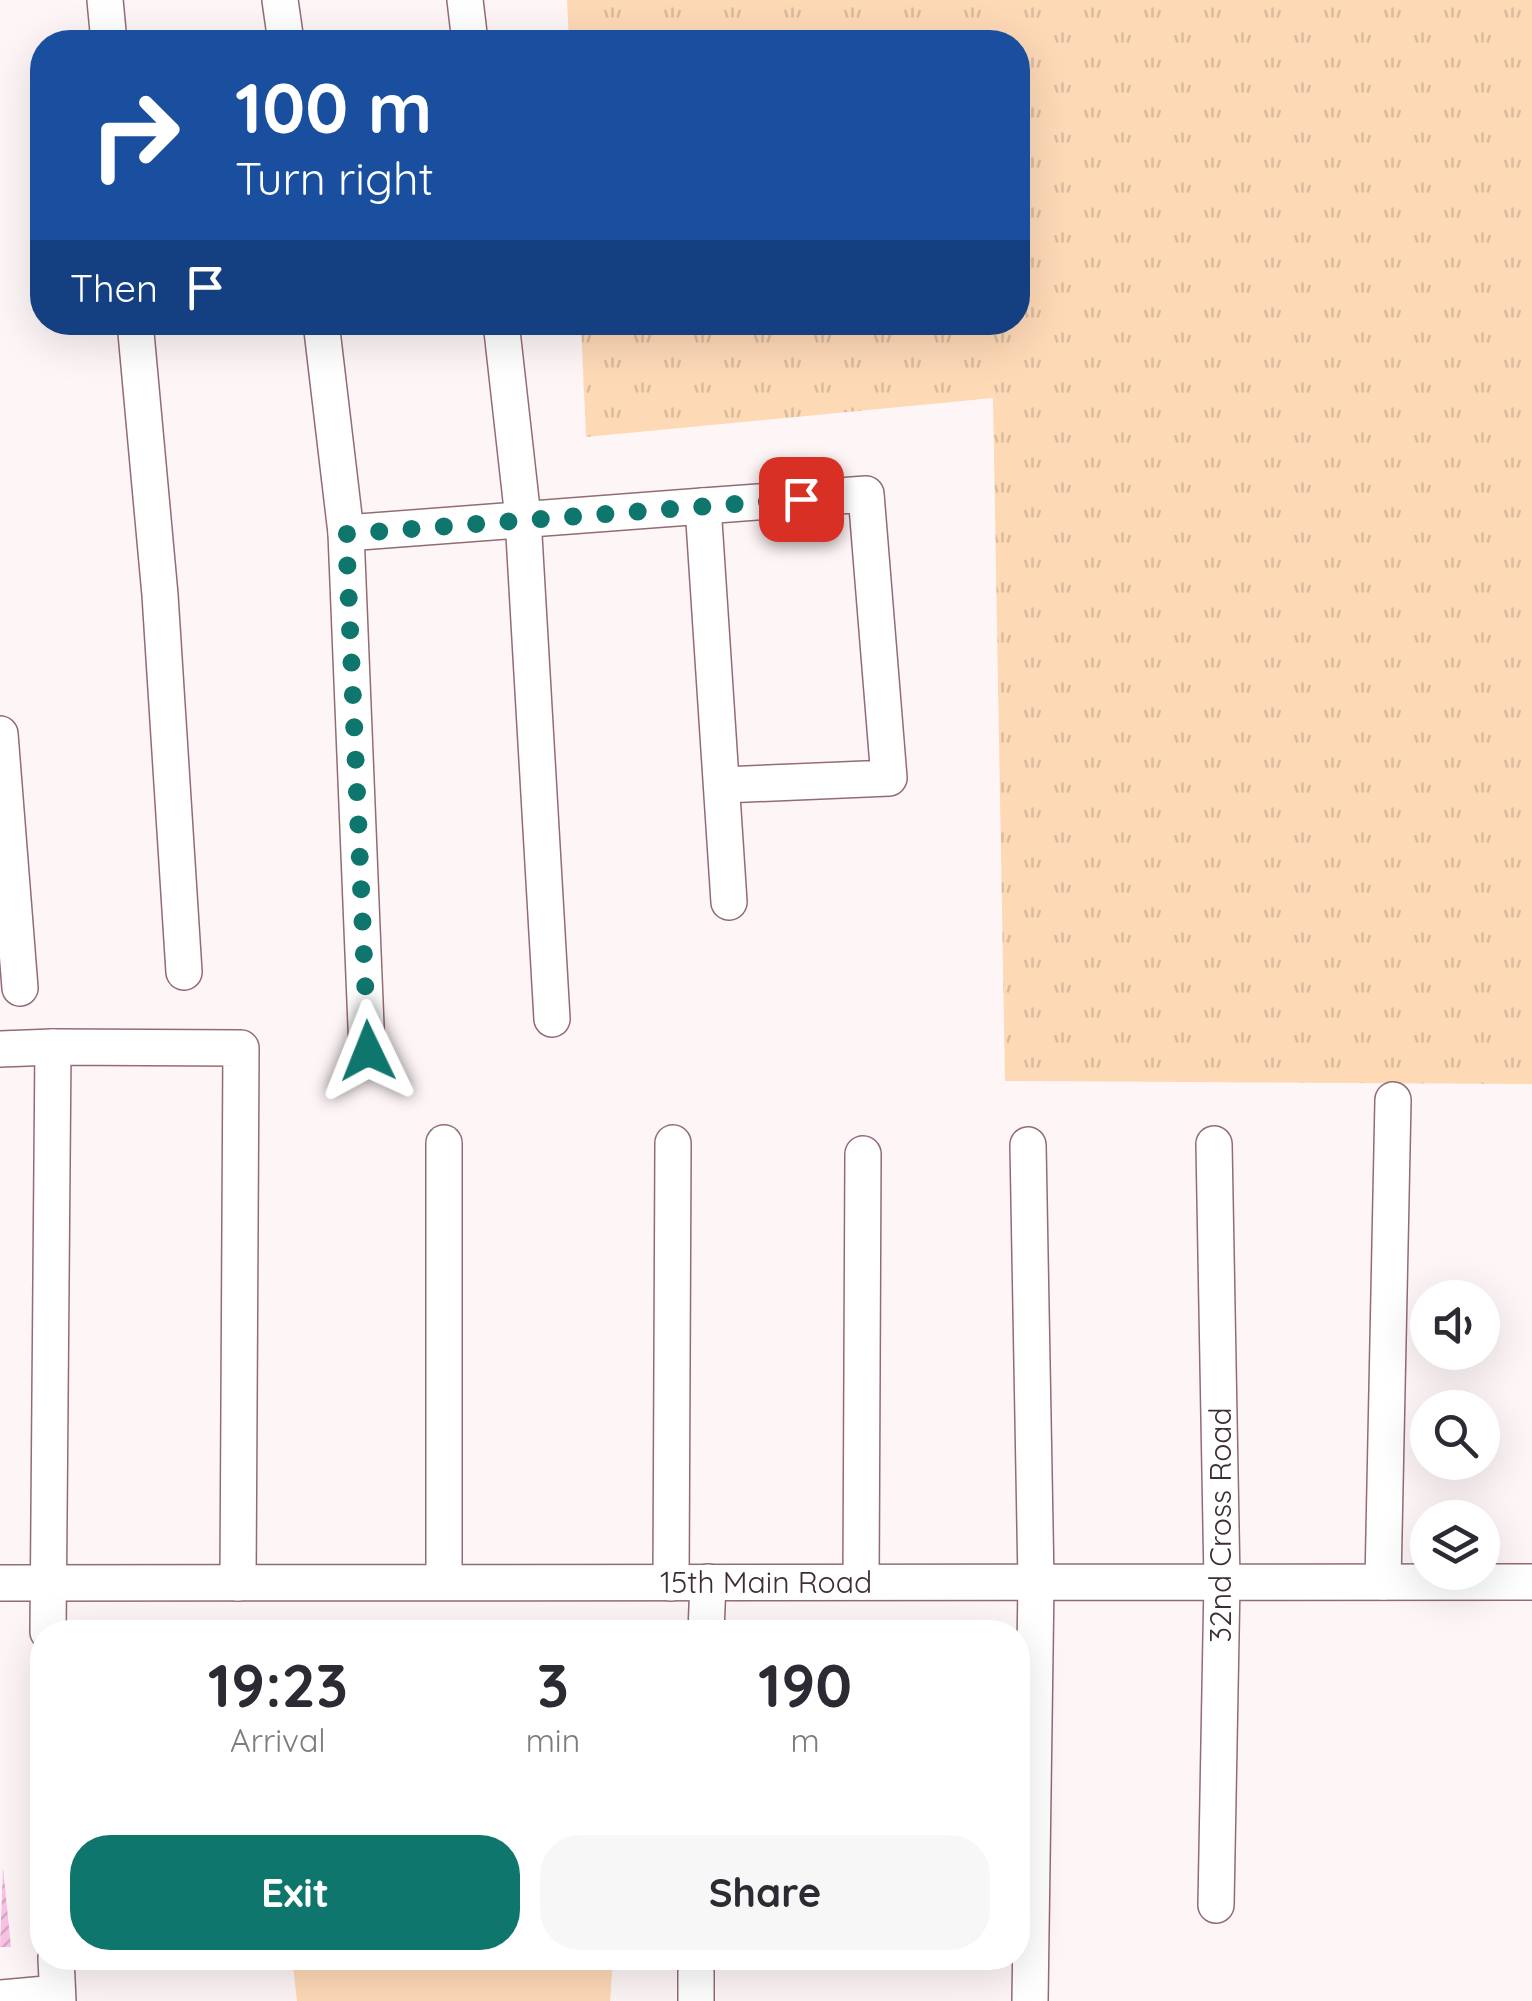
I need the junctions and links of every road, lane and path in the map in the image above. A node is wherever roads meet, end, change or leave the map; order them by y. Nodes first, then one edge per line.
1 (106, 0) edge
2 (280, 0) edge
3 (465, 0) edge
4 (109, 30) edge
5 (284, 30) edge
6 (469, 30) edge
7 (136, 335) edge
8 (323, 335) edge
9 (502, 335) edge
10 (703, 506) junction
11 (523, 518) junction
12 (346, 534) junction
13 (0, 734) edge
14 (724, 784) junction
15 (730, 902) dead end
16 (184, 972) dead end
17 (20, 988) dead end
18 (552, 1019) dead end
19 (52, 1047) junction
20 (0, 1049) edge
21 (368, 1051) dead end
22 (1393, 1100) dead end
23 (674, 1142) dead end
24 (444, 1144) dead end
25 (1214, 1144) dead end
26 (1028, 1145) dead end
27 (863, 1154) dead end
28 (444, 1582) junction
29 (670, 1582) junction
30 (708, 1582) junction
31 (862, 1582) junction
32 (1036, 1582) junction
33 (1222, 1582) junction
34 (1383, 1582) junction
35 (1532, 1582) edge
36 (0, 1583) edge
37 (48, 1583) junction
38 (238, 1583) junction
39 (48, 1620) edge
40 (706, 1620) edge
41 (1216, 1905) dead end
42 (57, 1970) edge
43 (696, 1970) edge
44 (58, 1997) edge
45 (0, 1998) edge
46 (696, 2001) edge
47 (1030, 2001) edge

1 - 4 street
2 - 5 street
3 - 6 street
7 - 16 street
8 - 12 street
9 - 11 street
10 - 11 street
10 - 14 street
10 - 14 street
11 - 12 street
11 - 18 street
12 - 21 street
13 - 17 street
14 - 15 street
19 - 20 street
19 - 37 street
19 - 38 street
22 - 34 street
23 - 29 street
24 - 28 street
25 - 33 street, 32nd Cross Road
26 - 32 street
27 - 31 street
28 - 29 street, 15th Main Road
28 - 38 street, 15th Main Road
29 - 30 street, 15th Main Road
30 - 31 street, 15th Main Road
30 - 40 street
31 - 32 street, 15th Main Road
32 - 33 street, 15th Main Road
32 - 47 street
33 - 34 street, 15th Main Road
33 - 41 street, 32nd Cross Road
34 - 35 street, 15th Main Road
36 - 37 street, 15th Main Road
37 - 38 street, 15th Main Road
37 - 39 street
42 - 44 street
43 - 46 street
44 - 45 street

